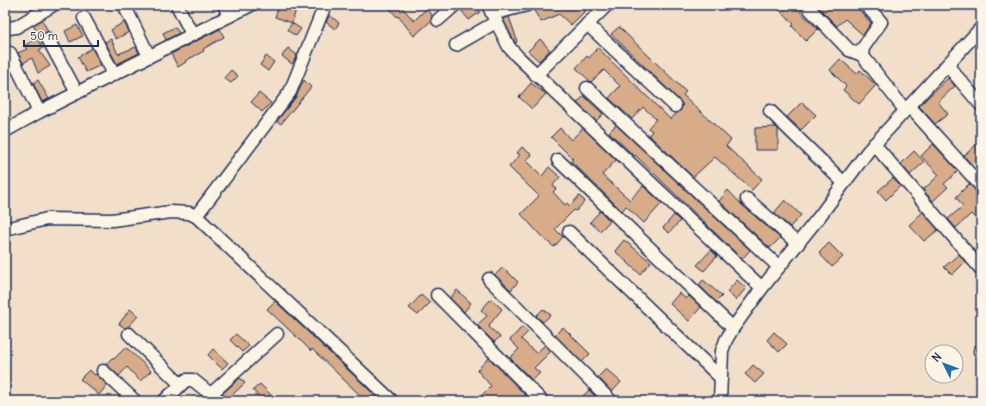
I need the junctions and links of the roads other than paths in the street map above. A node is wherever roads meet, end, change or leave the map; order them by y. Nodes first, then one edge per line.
1 (124, 5) edge
2 (177, 5) edge
3 (224, 5) edge
4 (251, 5) edge
5 (324, 5) edge
6 (455, 5) edge
7 (527, 5) edge
8 (607, 5) edge
9 (806, 5) edge
10 (866, 5) edge
11 (49, 6) edge
12 (492, 14) edge
13 (229, 16) junction
14 (84, 18) dead end
15 (438, 20) dead end
16 (587, 24) junction
17 (5, 26) edge
18 (980, 30) edge
19 (192, 34) junction
20 (48, 39) dead end
21 (456, 45) dead end
22 (10, 54) dead end
23 (862, 55) junction
24 (149, 56) junction
25 (947, 65) junction
26 (114, 74) junction
27 (536, 75) junction
28 (587, 88) dead end
29 (76, 93) junction
30 (980, 101) edge
31 (675, 106) dead end
32 (907, 108) junction
33 (770, 111) dead end
34 (39, 112) junction
35 (5, 131) edge
36 (874, 144) junction
37 (558, 160) dead end
38 (977, 172) edge
39 (844, 183) junction
40 (981, 186) edge
41 (746, 198) dead end
42 (196, 216) junction
43 (5, 229) edge
44 (569, 232) dead end
45 (798, 244) junction
46 (779, 267) junction
47 (981, 269) edge
48 (489, 279) dead end
49 (762, 288) junction
50 (437, 295) dead end
51 (733, 328) junction
52 (129, 334) dead end
53 (277, 334) dead end
54 (103, 371) dead end
55 (721, 378) junction
56 (180, 384) junction
57 (215, 397) edge
58 (135, 401) edge
59 (164, 401) edge
60 (392, 401) edge
61 (542, 401) edge
62 (611, 401) edge
63 (720, 401) edge

1 - 24 street
2 - 19 street
3 - 13 street
4 - 13 street
5 - 42 street
6 - 15 street
7 - 12 street
8 - 16 street
9 - 23 street
10 - 23 street
11 - 17 street
12 - 21 street
12 - 27 street
13 - 19 street
14 - 26 street
16 - 27 street
16 - 31 street
18 - 25 street
19 - 24 street
20 - 29 street
22 - 34 street
23 - 32 street
24 - 26 street
25 - 30 street
25 - 32 street
26 - 29 street
27 - 49 street
28 - 46 street
29 - 34 street
32 - 36 street
32 - 38 street
33 - 39 street
34 - 35 street
36 - 39 street
36 - 47 street
37 - 51 street
38 - 40 street
39 - 45 street
41 - 45 street
42 - 43 street
42 - 60 street
44 - 55 street
45 - 46 street
46 - 49 street
48 - 62 street
49 - 51 street
50 - 61 street
51 - 55 street
52 - 56 street
53 - 57 street
54 - 58 street
55 - 63 street
56 - 57 street
56 - 59 street

